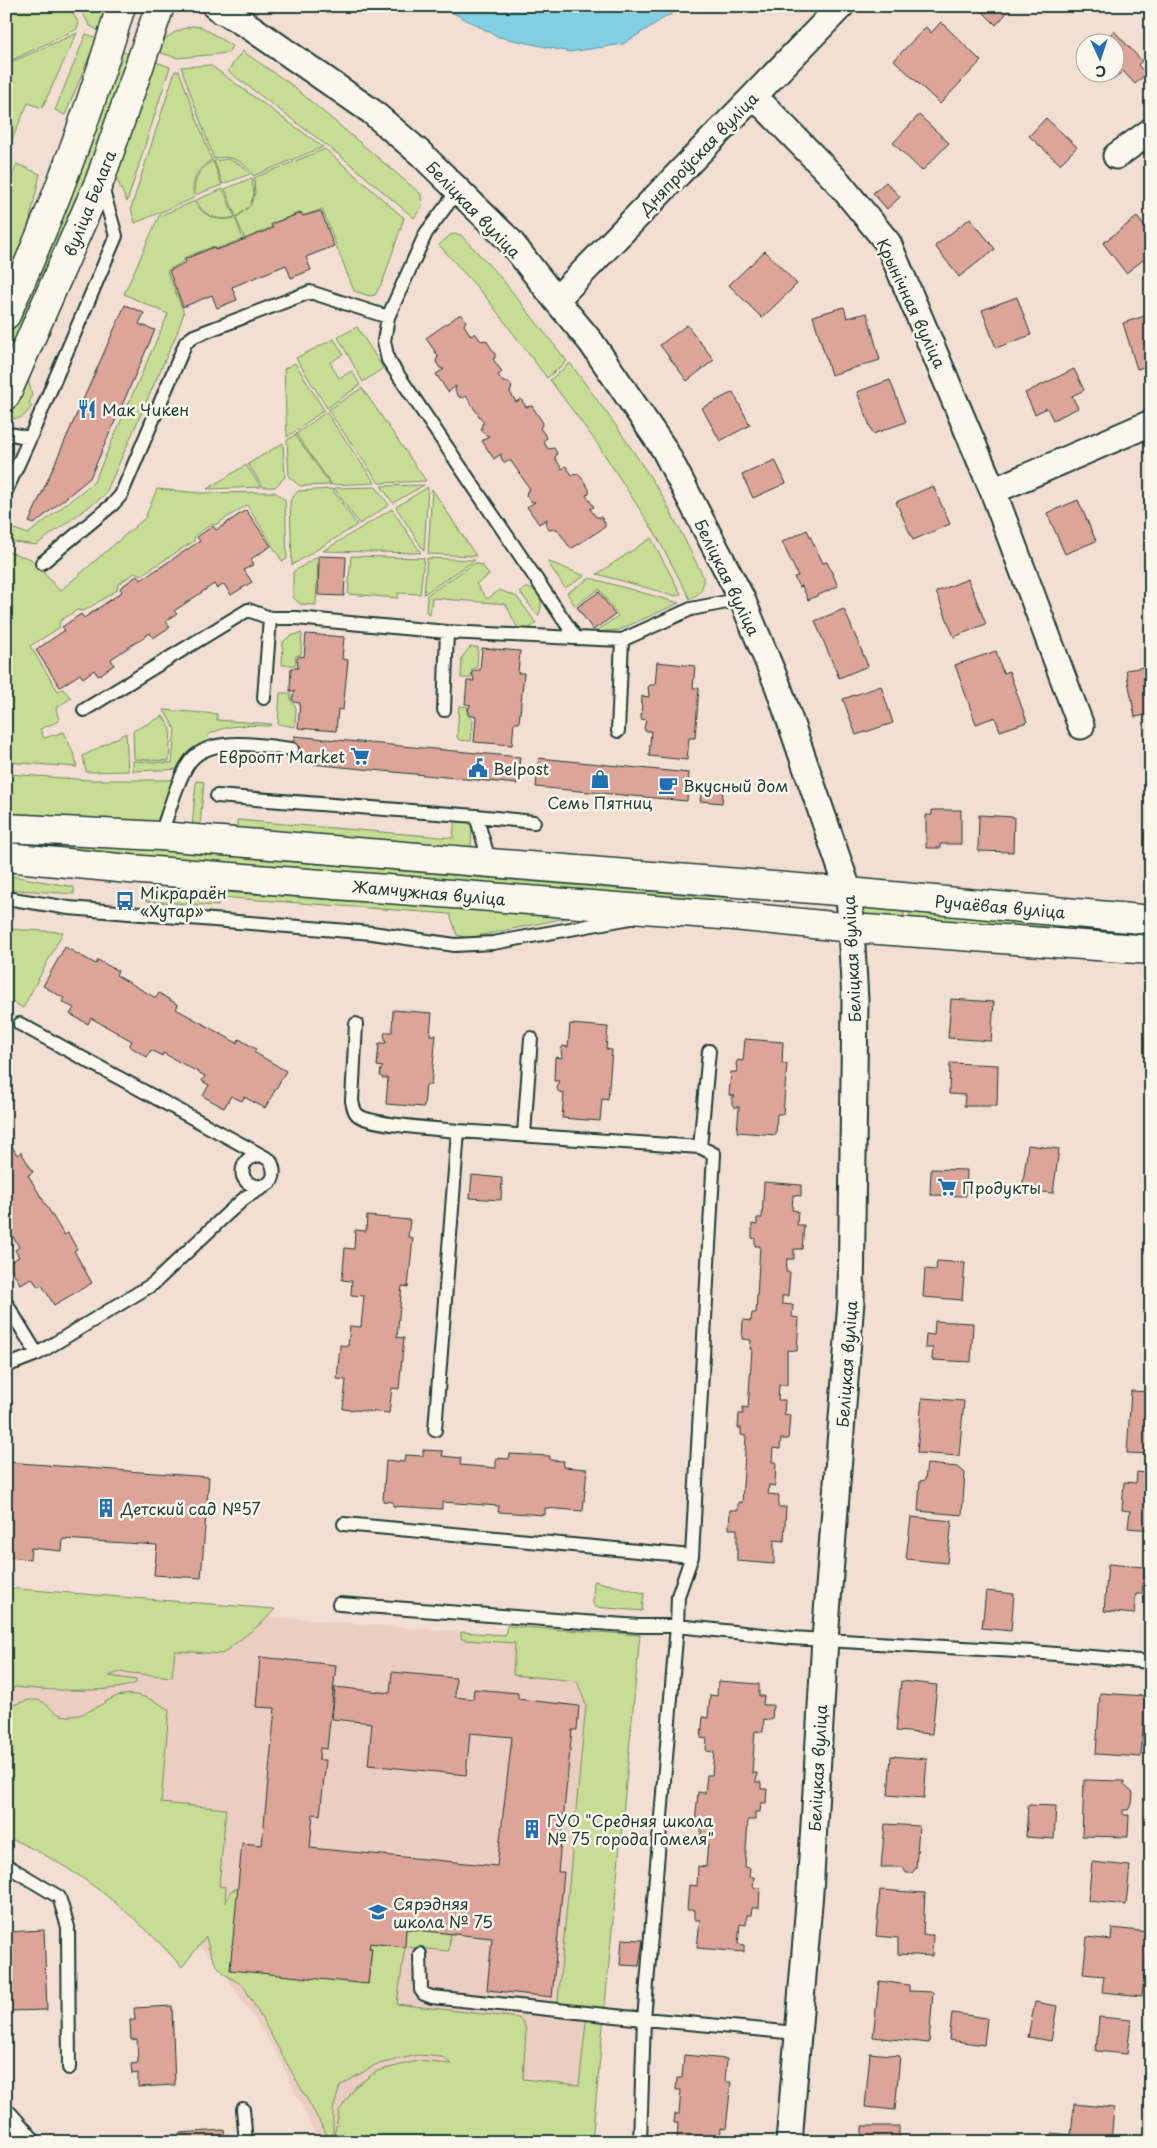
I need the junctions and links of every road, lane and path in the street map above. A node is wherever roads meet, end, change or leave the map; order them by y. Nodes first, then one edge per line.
1 (121, 6) edge
2 (160, 6) edge
3 (841, 6) edge
4 (218, 8) edge
5 (752, 98) junction
6 (1151, 130) edge
7 (1116, 156) dead end
8 (100, 180) junction
9 (459, 189) junction
10 (14, 287) edge
11 (556, 300) junction
12 (6, 315) edge
13 (388, 317) junction
14 (6, 396) edge
15 (1151, 423) edge
16 (6, 433) edge
17 (30, 438) junction
18 (6, 491) edge
19 (993, 491) junction
20 (42, 563) dead end
21 (742, 598) junction
22 (270, 618) junction
23 (447, 632) junction
24 (576, 638) junction
25 (622, 640) junction
26 (264, 698) dead end
27 (84, 710) dead end
28 (444, 710) dead end
29 (1080, 726) dead end
30 (618, 731) dead end
31 (292, 748) dead end
32 (217, 796) dead end
33 (476, 816) junction
34 (534, 822) dead end
35 (6, 828) edge
36 (160, 836) junction
37 (6, 857) edge
38 (490, 863) junction
39 (849, 892) junction
40 (6, 898) edge
41 (668, 911) junction
42 (1151, 920) edge
43 (852, 928) junction
44 (1151, 950) edge
45 (20, 1024) dead end
46 (356, 1024) dead end
47 (531, 1038) dead end
48 (708, 1051) dead end
49 (458, 1131) junction
50 (524, 1134) junction
51 (700, 1147) junction
52 (260, 1155) junction
53 (267, 1185) junction
54 (6, 1303) edge
55 (37, 1354) junction
56 (6, 1366) edge
57 (435, 1430) dead end
58 (344, 1524) dead end
59 (692, 1556) junction
60 (340, 1604) dead end
61 (677, 1626) junction
62 (825, 1639) junction
63 (1151, 1662) edge
64 (6, 1866) edge
65 (420, 1954) dead end
66 (644, 2019) junction
67 (797, 2033) junction
68 (69, 2068) dead end
69 (243, 2109) dead end
70 (6, 2118) edge
71 (27, 2142) edge
72 (246, 2142) edge
73 (640, 2142) edge
74 (789, 2142) edge

1 - 10 main road, вуліца Белага
2 - 8 main road, вуліца Белага
3 - 5 street, Дняпроўская вуліца
4 - 9 street, Беліцкая вуліца
5 - 11 street, Дняпроўская вуліца
5 - 19 street, Крынічная вуліца
6 - 7 street
8 - 14 main road, вуліца Белага
8 - 17 lane
9 - 11 street, Беліцкая вуліца
9 - 13 lane
10 - 12 main road, вуліца Белага
11 - 21 street, Беліцкая вуліца
13 - 20 lane
13 - 24 lane
15 - 19 street
16 - 17 lane
17 - 18 lane
19 - 29 street, Крынічная вуліца
21 - 25 lane
21 - 39 street, Беліцкая вуліца
22 - 23 lane
22 - 26 lane
22 - 27 lane
23 - 24 lane
23 - 28 lane
24 - 25 lane
25 - 30 lane
31 - 36 lane
32 - 33 lane
33 - 34 lane
33 - 38 lane
35 - 36 main road, Жамчужная вуліца
36 - 38 main road, Жамчужная вуліца
37 - 41 main road, Жамчужная вуліца
38 - 39 main road, Жамчужная вуліца
39 - 42 main road, Ручаёвая вуліца
39 - 43 street, Беліцкая вуліца
40 - 41 lane
41 - 43 main road, Жамчужная вуліца
43 - 44 main road, Ручаёвая вуліца
43 - 62 street, Беліцкая вуліца
45 - 52 lane
46 - 49 lane
47 - 50 lane
48 - 51 lane
49 - 50 lane
49 - 57 lane
50 - 51 lane
51 - 59 lane
52 - 53 lane
52 - 53 lane
53 - 55 lane
54 - 55 lane
55 - 56 lane
58 - 59 lane
59 - 61 lane
60 - 61 lane
61 - 62 lane
61 - 66 lane
62 - 63 lane
62 - 67 street, Беліцкая вуліца
64 - 68 lane
65 - 66 lane
66 - 67 lane
66 - 73 lane
67 - 74 street, Беліцкая вуліца
69 - 72 lane
70 - 71 street

